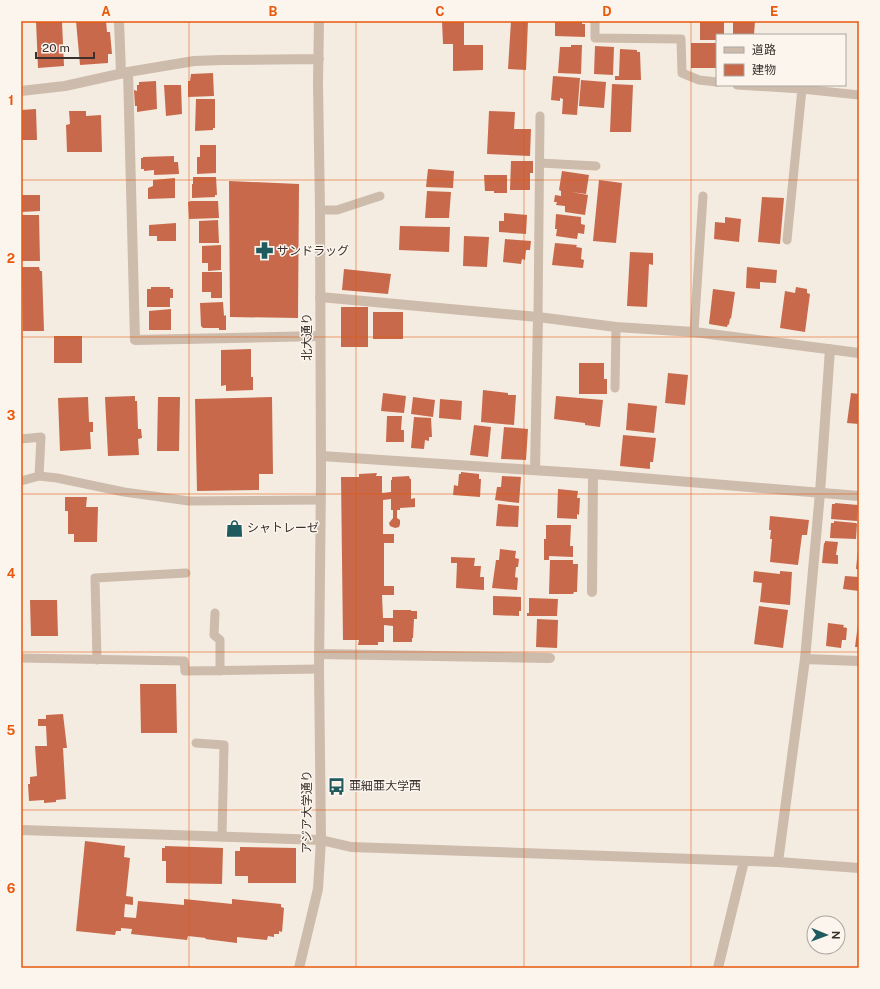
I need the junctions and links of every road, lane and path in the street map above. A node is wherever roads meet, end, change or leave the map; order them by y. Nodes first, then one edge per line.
1 (119, 21) edge
2 (319, 21) edge
3 (595, 21) edge
4 (319, 59) junction
5 (125, 73) junction
6 (716, 82) edge
7 (753, 86) edge
8 (802, 89) junction
9 (21, 91) edge
10 (859, 95) edge
11 (540, 116) dead end
12 (540, 163) junction
13 (596, 166) dead end
14 (380, 196) dead end
15 (703, 196) dead end
16 (320, 210) junction
17 (787, 240) dead end
18 (320, 297) junction
19 (538, 317) junction
20 (616, 327) junction
21 (694, 332) junction
22 (320, 336) junction
23 (830, 349) junction
24 (859, 353) edge
25 (615, 388) dead end
26 (21, 438) edge
27 (321, 456) junction
28 (535, 470) junction
29 (593, 474) junction
30 (39, 476) junction
31 (21, 481) edge
32 (820, 493) junction
33 (859, 496) edge
34 (321, 500) junction
35 (186, 573) dead end
36 (592, 592) dead end
37 (214, 612) dead end
38 (319, 654) junction
39 (21, 658) edge
40 (550, 658) dead end
41 (805, 659) junction
42 (97, 660) junction
43 (859, 661) edge
44 (319, 669) junction
45 (220, 671) junction
46 (196, 743) dead end
47 (21, 830) edge
48 (222, 837) junction
49 (321, 840) junction
50 (744, 861) junction
51 (778, 862) junction
52 (859, 868) edge
53 (300, 968) edge
54 (718, 968) edge

1 - 5 street
2 - 4 street, 北大通り
3 - 6 lane
4 - 5 street
4 - 16 street, 北大通り
5 - 9 street
5 - 22 street
7 - 8 lane
8 - 10 lane
8 - 17 lane
11 - 12 lane
12 - 13 lane
12 - 19 lane
14 - 16 lane
15 - 21 lane
16 - 18 street, 北大通り
18 - 19 street
18 - 22 street, 北大通り
19 - 20 street
19 - 28 street
20 - 21 street
20 - 25 lane
21 - 23 street
22 - 27 street, 北大通り
23 - 24 street
23 - 32 street
26 - 30 lane
27 - 28 street
27 - 34 street, 北大通り
28 - 29 street
29 - 32 street
29 - 36 street
30 - 31 lane
30 - 34 lane
32 - 33 street
32 - 41 street
34 - 38 street, 北大通り
35 - 42 lane
37 - 45 lane
38 - 40 street
38 - 44 street, アジア大学通り
39 - 42 lane
41 - 43 street
41 - 51 street
42 - 45 lane
44 - 45 lane
44 - 49 street, アジア大学通り
46 - 48 lane
47 - 48 street
48 - 49 street
49 - 50 street
49 - 53 street, アジア大学通り
50 - 51 street
50 - 54 street
51 - 52 street

